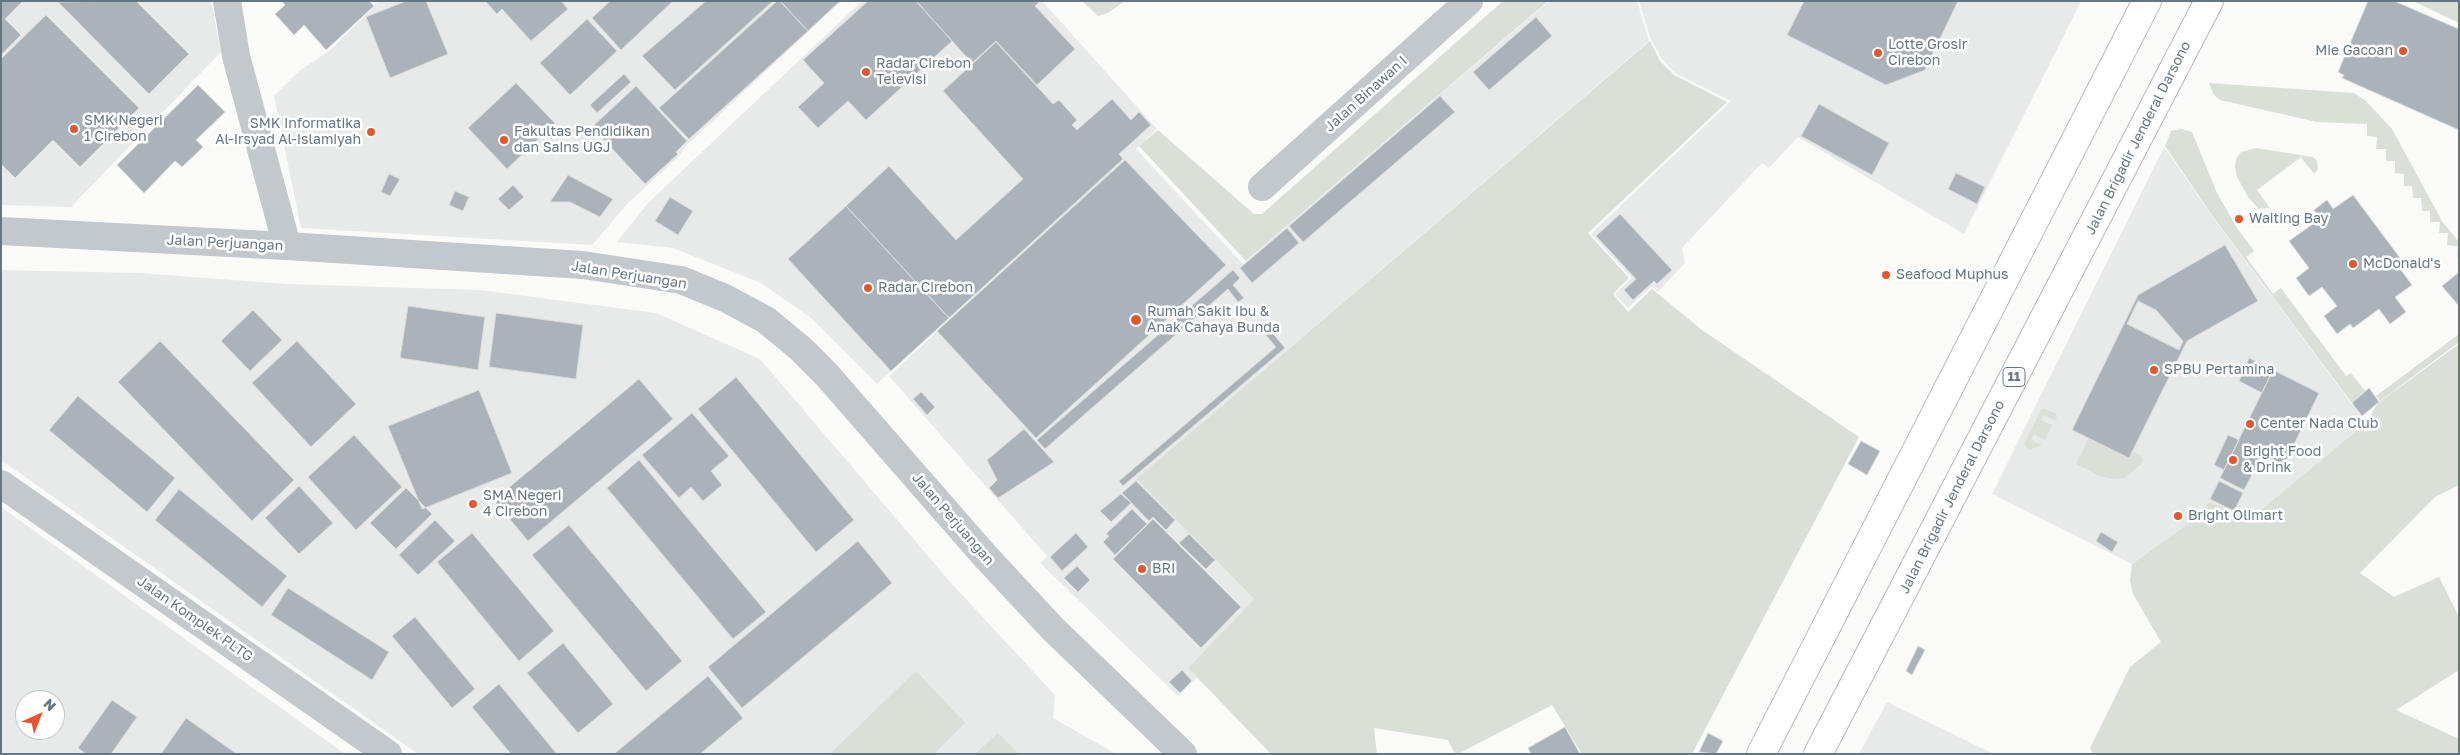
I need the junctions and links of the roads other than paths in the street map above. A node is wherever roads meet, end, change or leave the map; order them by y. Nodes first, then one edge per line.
1 (227, 1) edge
2 (1469, 1) edge
3 (2147, 1) edge
4 (2209, 1) edge
5 (1262, 187) dead end
6 (1, 232) edge
7 (287, 246) junction
8 (1, 484) edge
9 (388, 754) edge
10 (1183, 754) edge
11 (1761, 754) edge
12 (1818, 754) edge

1 - 7 street
2 - 5 street, Jalan Binawan I
3 - 11 highway
4 - 12 highway, Jalan Brigadir Jenderal Darsono / 11
6 - 7 street, Jalan Perjuangan
7 - 10 street, Jalan Perjuangan
8 - 9 street, Jalan Komplek PLTG

